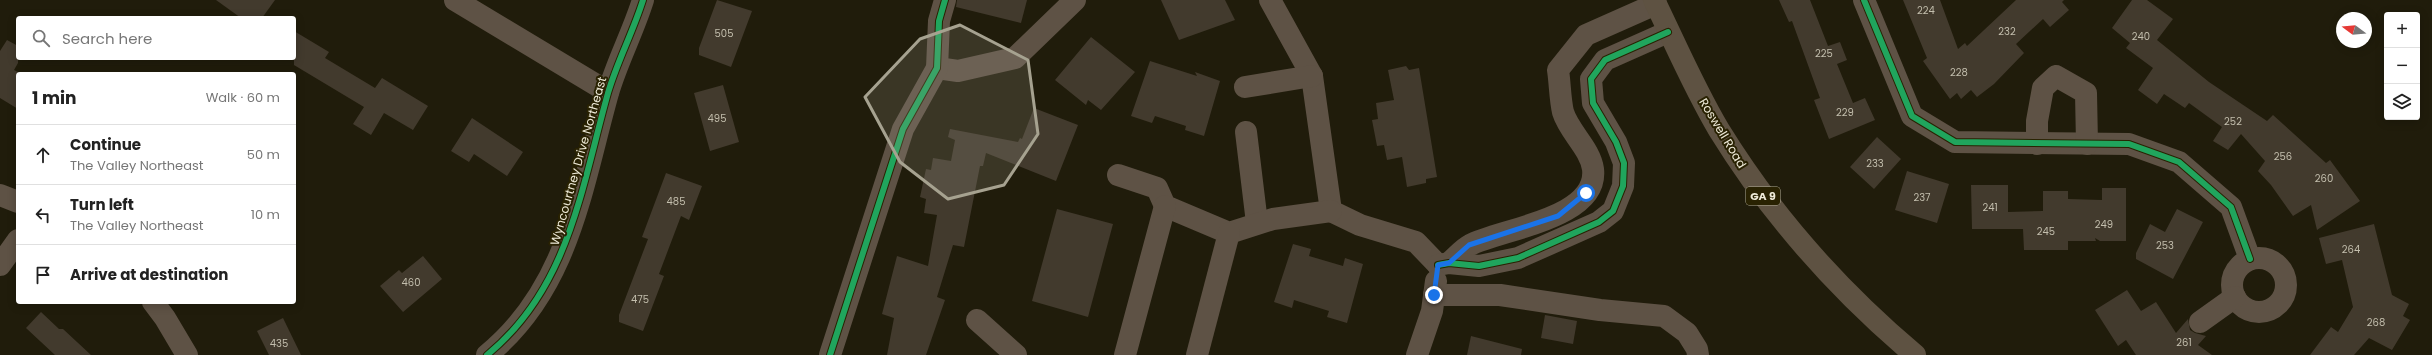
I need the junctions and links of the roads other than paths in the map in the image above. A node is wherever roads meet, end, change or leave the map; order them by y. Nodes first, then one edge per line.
1 (455, 0) edge
2 (643, 0) edge
3 (945, 0) edge
4 (1075, 0) edge
5 (1270, 0) edge
6 (1864, 0) edge
7 (1655, 2) edge
8 (1668, 32) junction
9 (937, 68) junction
10 (1312, 76) junction
11 (1245, 87) dead end
12 (608, 92) junction
13 (1246, 132) dead end
14 (2037, 144) junction
15 (2087, 144) junction
16 (1118, 175) dead end
17 (0, 195) edge
18 (16, 201) edge
19 (1165, 206) junction
20 (1331, 211) junction
21 (1257, 224) junction
22 (1229, 233) junction
23 (16, 243) edge
24 (2250, 259) junction
25 (1444, 264) junction
26 (0, 265) edge
27 (1434, 295) junction
28 (2235, 297) junction
29 (154, 304) edge
30 (978, 320) dead end
31 (2200, 322) dead end
32 (187, 355) edge
33 (488, 355) edge
34 (830, 355) edge
35 (1016, 355) edge
36 (1125, 355) edge
37 (1197, 355) edge
38 (1417, 355) edge
39 (1698, 355) edge
40 (1915, 355) edge

1 - 12 street
2 - 12 street, Wyncourtney Drive Northeast
3 - 9 street
4 - 9 street
5 - 10 street
6 - 14 street
7 - 8 main road, Roswell Road / GA 9
7 - 25 street
8 - 25 street
8 - 40 main road, Roswell Road / GA 9
9 - 34 street
10 - 11 street
10 - 20 street
12 - 33 street, Wyncourtney Drive Northeast
13 - 21 street
14 - 15 street
14 - 15 street
15 - 24 street
16 - 19 street
17 - 18 street
19 - 22 street
19 - 36 street
20 - 21 street
20 - 25 street
21 - 22 street
22 - 37 street
23 - 26 street
24 - 28 street
24 - 28 street
25 - 27 street
27 - 38 street
27 - 39 street
28 - 31 street
29 - 32 street
30 - 35 street

